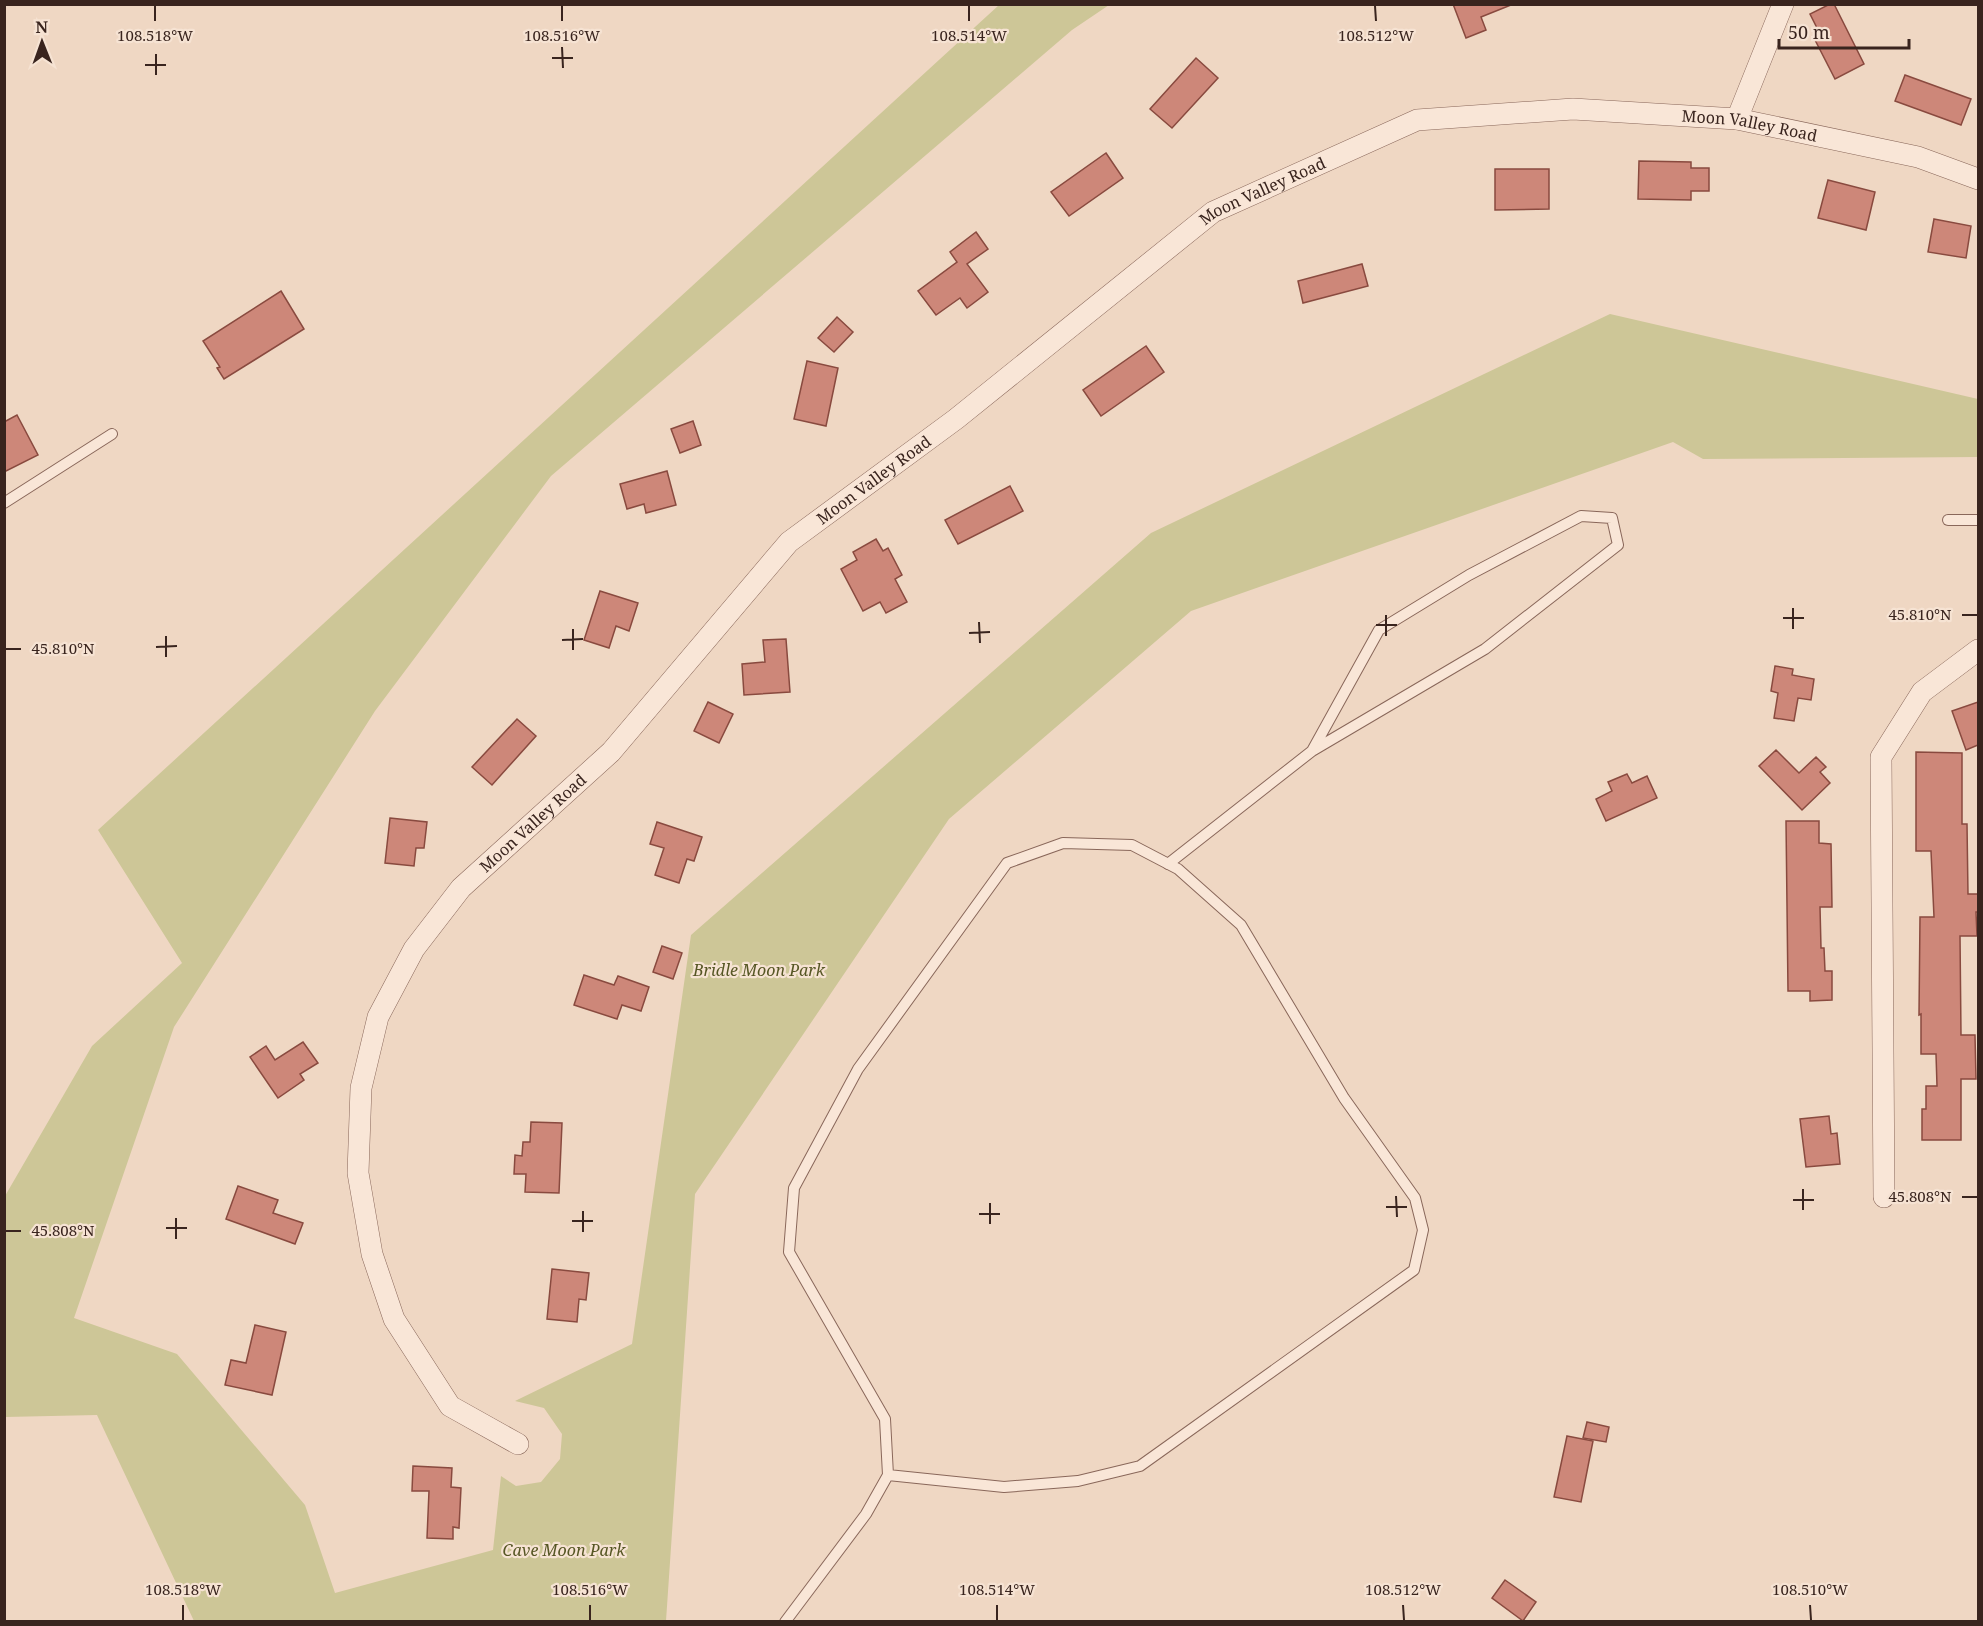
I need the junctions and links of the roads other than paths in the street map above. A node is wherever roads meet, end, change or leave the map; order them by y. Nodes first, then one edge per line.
1 (1783, 4) edge
2 (1737, 118) junction
3 (1978, 179) edge
4 (112, 434) dead end
5 (4, 503) edge
6 (1948, 520) dead end
7 (1978, 520) edge
8 (1978, 650) edge
9 (1312, 751) junction
10 (1168, 864) junction
11 (1884, 1197) dead end
12 (518, 1444) dead end
13 (888, 1475) junction
14 (785, 1622) edge

1 - 2 street
2 - 3 street, Moon Valley Road
2 - 12 street, Moon Valley Road
4 - 5 lane
6 - 7 lane
8 - 11 street
9 - 9 lane
9 - 10 lane
10 - 13 lane
10 - 13 lane
13 - 14 lane

